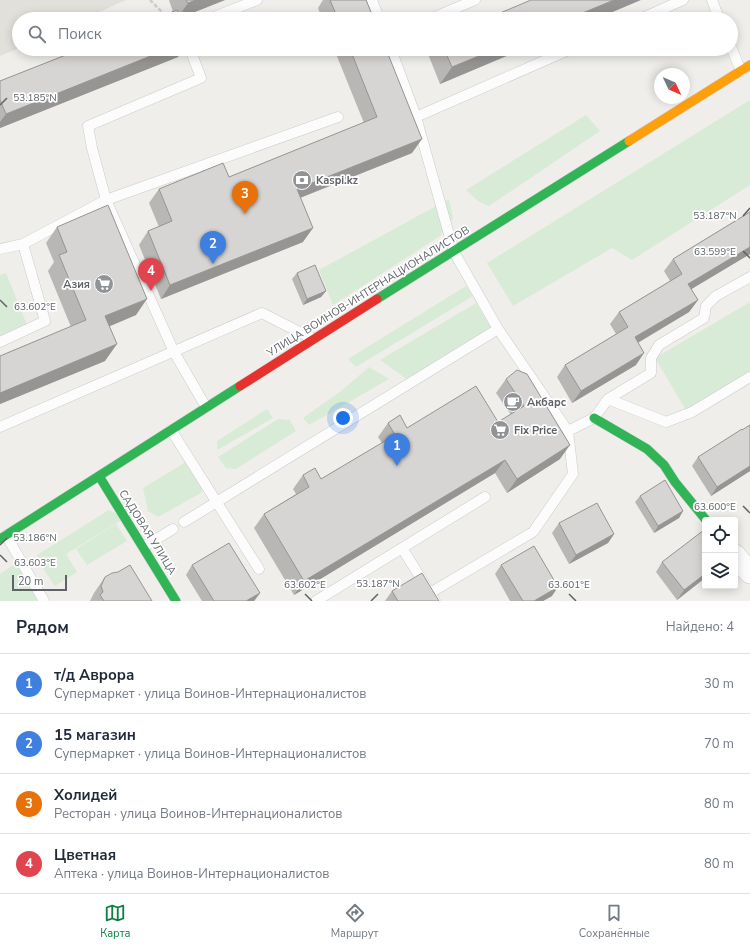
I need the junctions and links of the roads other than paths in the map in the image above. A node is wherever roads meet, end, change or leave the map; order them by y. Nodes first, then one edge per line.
1 (257, 0) edge
2 (372, 0) edge
3 (475, 0) edge
4 (683, 0) edge
5 (712, 0) edge
6 (227, 12) edge
7 (376, 12) edge
8 (447, 12) edge
9 (656, 12) edge
10 (716, 12) edge
11 (193, 56) edge
12 (394, 56) edge
13 (555, 56) edge
14 (735, 56) edge
15 (750, 65) edge
16 (741, 71) junction
17 (338, 117) dead end
18 (416, 117) junction
19 (106, 200) junction
20 (24, 244) junction
21 (0, 250) edge
22 (454, 252) junction
23 (750, 277) edge
24 (498, 329) junction
25 (313, 339) junction
26 (0, 342) edge
27 (174, 352) junction
28 (750, 377) edge
29 (608, 399) junction
30 (206, 407) junction
31 (594, 418) junction
32 (0, 427) edge
33 (171, 430) junction
34 (568, 431) junction
35 (99, 476) junction
36 (485, 497) dead end
37 (217, 501) junction
38 (704, 517) edge
39 (184, 522) dead end
40 (174, 529) dead end
41 (3, 537) edge
42 (143, 548) junction
43 (402, 548) junction
44 (738, 559) edge
45 (259, 569) dead end
46 (750, 573) edge
47 (433, 597) edge
48 (44, 601) edge
49 (176, 601) edge
50 (316, 601) edge

1 - 6 lane
2 - 7 lane
3 - 8 lane
4 - 9 lane
5 - 10 lane
11 - 19 lane
12 - 18 lane
13 - 18 lane
14 - 16 lane
15 - 16 street, УЛИЦА ВОИНОВ-ИНТЕРНАЦИОНАЛИСТОВ
16 - 22 street, УЛИЦА ВОИНОВ-ИНТЕРНАЦИОНАЛИСТОВ
17 - 19 lane
18 - 22 lane
19 - 20 lane
19 - 27 lane
20 - 21 lane
20 - 26 lane
22 - 24 lane
22 - 25 street, УЛИЦА ВОИНОВ-ИНТЕРНАЦИОНАЛИСТОВ
23 - 29 lane
24 - 34 lane
24 - 37 lane
25 - 27 lane
25 - 30 street, УЛИЦА ВОИНОВ-ИНТЕРНАЦИОНАЛИСТОВ
27 - 30 lane
27 - 32 lane
28 - 29 lane
29 - 31 lane
30 - 33 street, УЛИЦА ВОИНОВ-ИНТЕРНАЦИОНАЛИСТОВ
31 - 34 lane
31 - 38 street
33 - 35 street, УЛИЦА ВОИНОВ-ИНТЕРНАЦИОНАЛИСТОВ
33 - 37 lane
34 - 47 lane
35 - 41 street, УЛИЦА ВОИНОВ-ИНТЕРНАЦИОНАЛИСТОВ
35 - 42 street, САДОВАЯ УЛИЦА
36 - 43 lane
37 - 39 lane
37 - 45 lane
40 - 42 lane
41 - 48 lane
42 - 49 street, САДОВАЯ УЛИЦА
43 - 47 lane
43 - 50 lane
44 - 46 street

